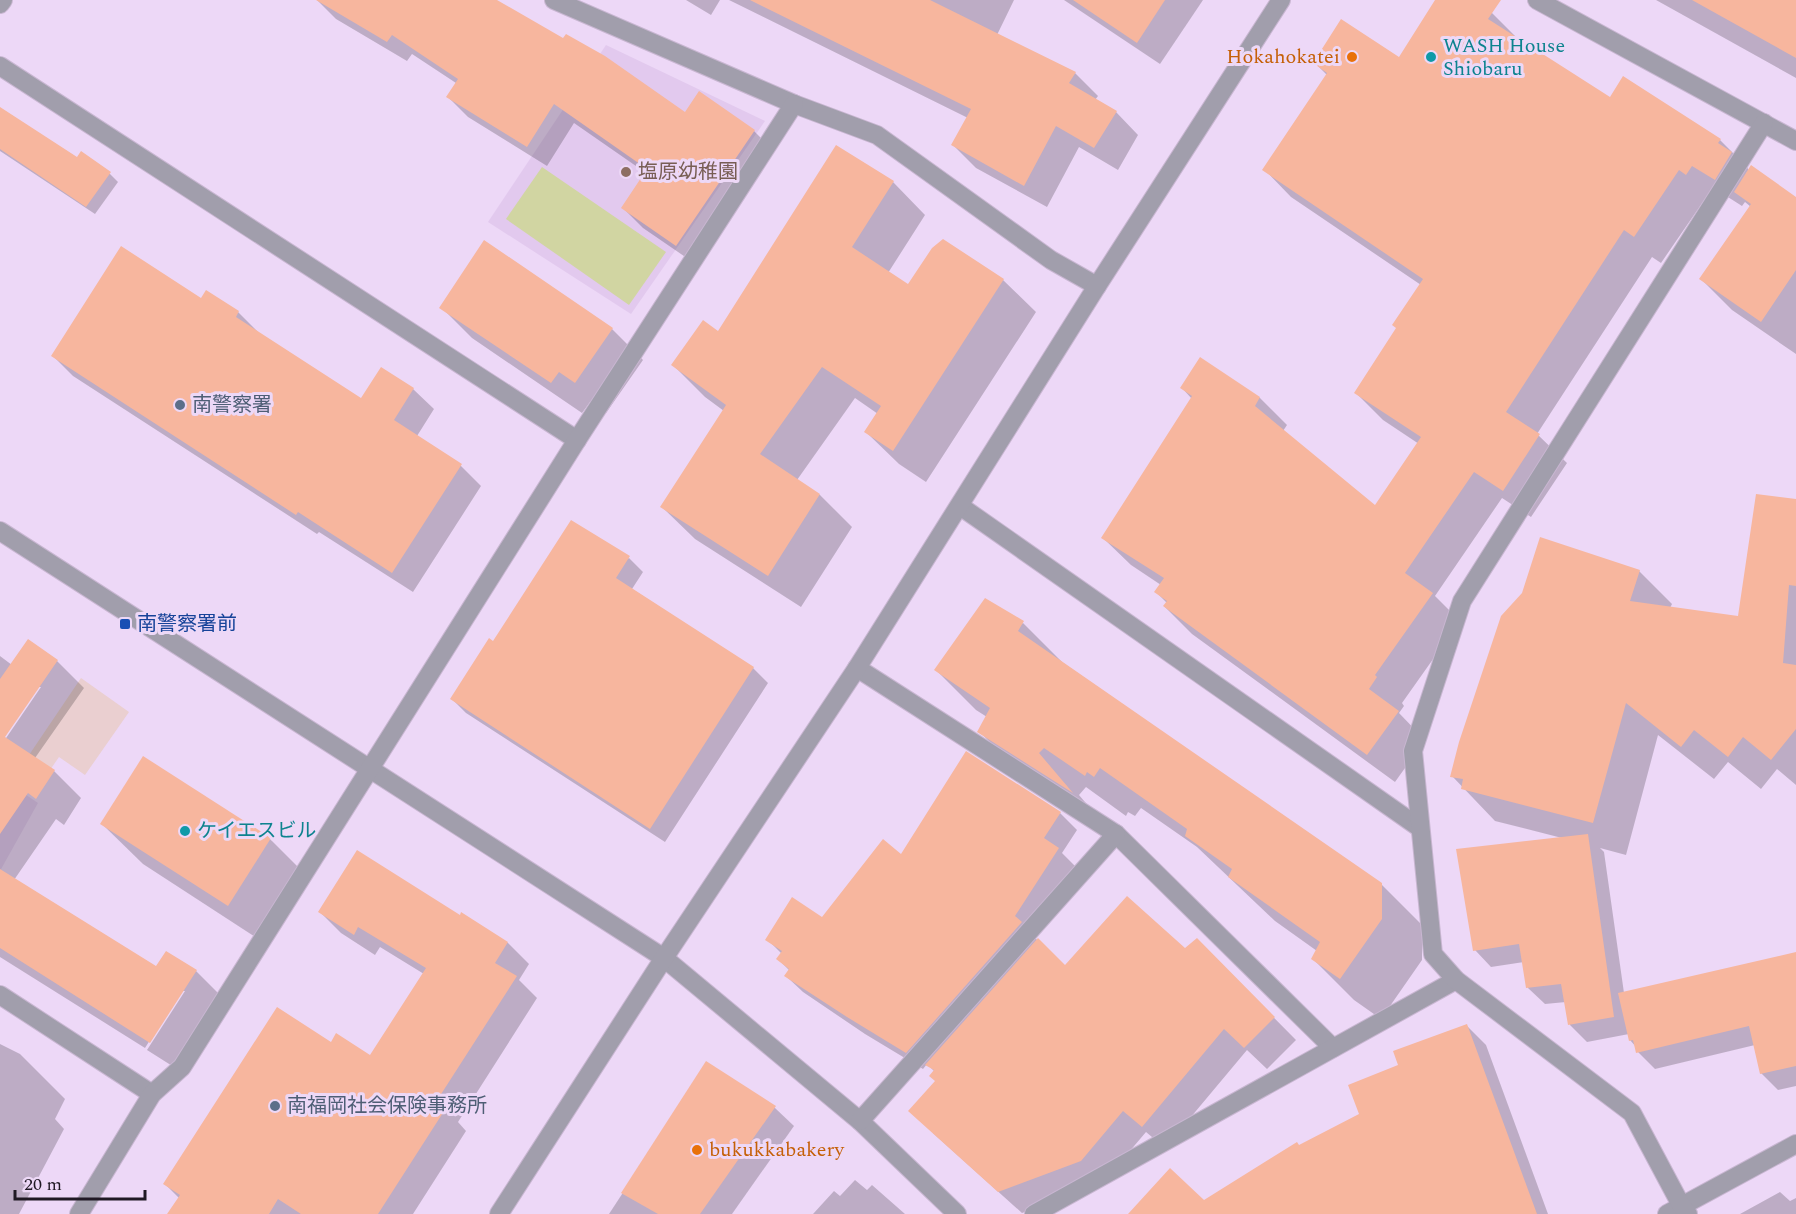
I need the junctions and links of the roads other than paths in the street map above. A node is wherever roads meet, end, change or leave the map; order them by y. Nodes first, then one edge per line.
1 (3, 0) edge
2 (554, 0) edge
3 (1281, 0) edge
4 (1537, 0) edge
5 (0, 4) edge
6 (0, 66) edge
7 (794, 104) junction
8 (1764, 123) junction
9 (1796, 141) edge
10 (1097, 286) junction
11 (577, 440) junction
12 (960, 506) junction
13 (0, 531) edge
14 (857, 668) junction
15 (370, 768) junction
16 (1420, 828) junction
17 (1116, 834) junction
18 (664, 958) junction
19 (1456, 980) junction
20 (0, 995) edge
21 (1333, 1048) junction
22 (152, 1094) junction
23 (860, 1121) junction
24 (1796, 1144) edge
25 (1679, 1211) edge
26 (79, 1214) edge
27 (500, 1214) edge
28 (957, 1214) edge
29 (1034, 1214) edge

1 - 5 street
2 - 7 street
3 - 10 street
4 - 8 street
6 - 11 street
7 - 10 street
7 - 11 street
8 - 9 street
8 - 16 street
10 - 12 street
11 - 15 street
12 - 14 street
12 - 16 street
13 - 15 street
14 - 17 street
14 - 18 street
15 - 18 street
15 - 22 street
16 - 19 street
17 - 21 street
17 - 23 street
18 - 23 street
18 - 27 street
19 - 21 street
19 - 25 street
20 - 22 street
21 - 29 street
22 - 26 street
23 - 28 street
24 - 25 street

